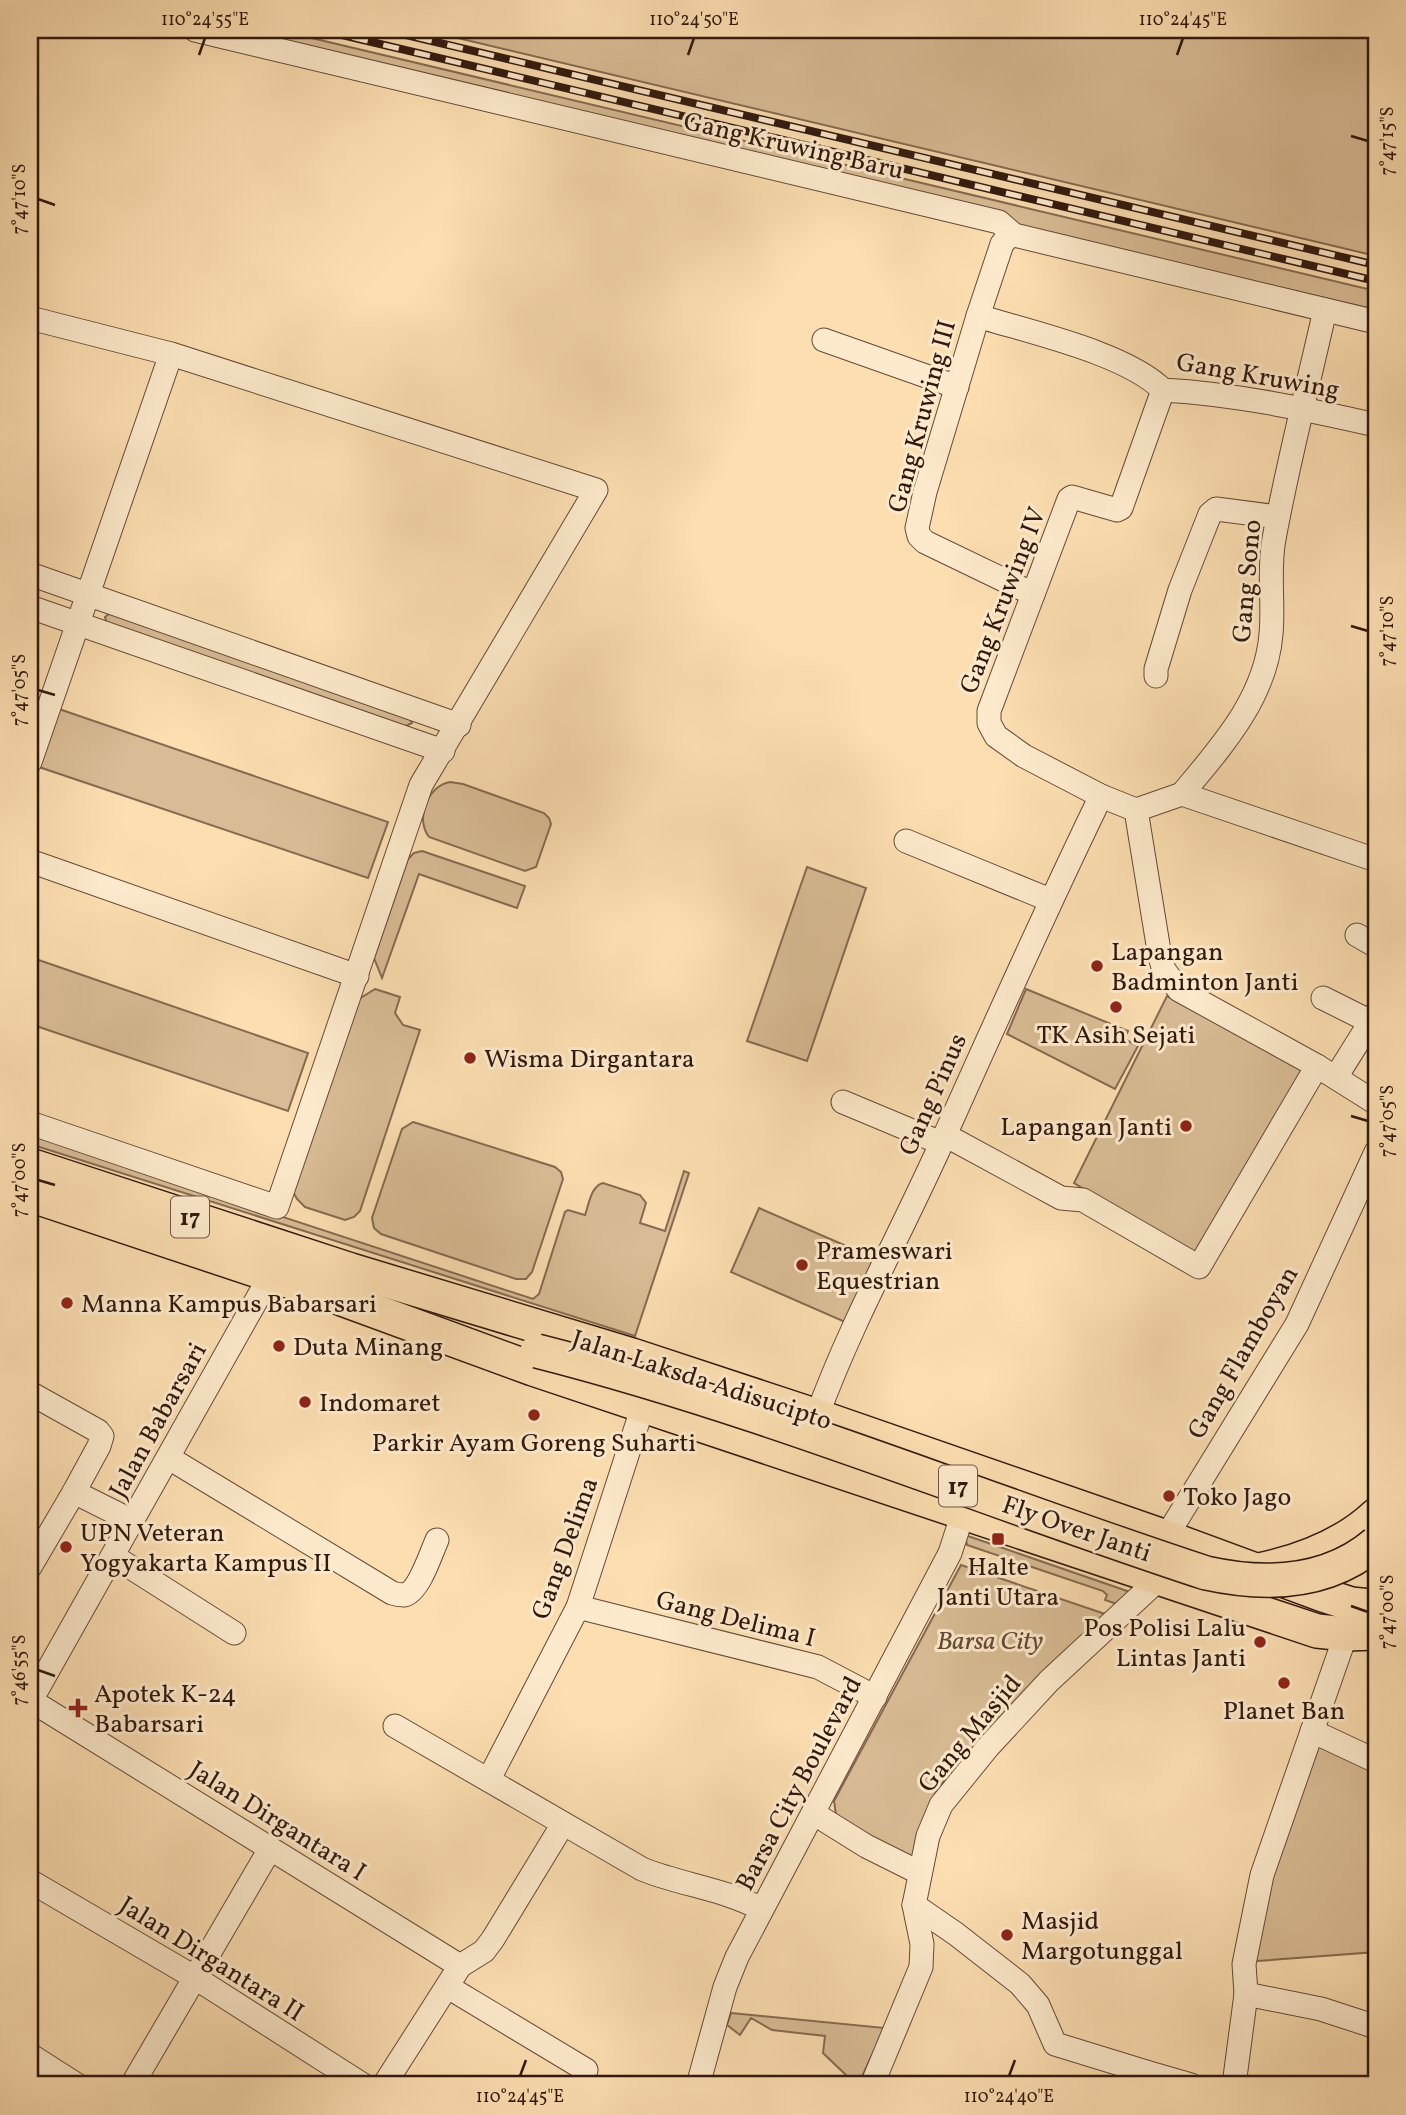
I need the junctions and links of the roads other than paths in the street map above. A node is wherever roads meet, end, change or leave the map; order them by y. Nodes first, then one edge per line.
1 (195, 30) edge
2 (1014, 235) junction
3 (1325, 310) junction
4 (978, 316) junction
5 (30, 318) edge
6 (1376, 322) edge
7 (824, 340) dead end
8 (171, 354) junction
9 (957, 387) junction
10 (1163, 390) junction
11 (1303, 408) junction
12 (1376, 425) edge
13 (1278, 517) junction
14 (30, 574) edge
15 (87, 594) junction
16 (1033, 594) junction
17 (30, 607) edge
18 (76, 623) junction
19 (1156, 676) dead end
20 (459, 725) junction
21 (34, 734) edge
22 (443, 751) junction
23 (30, 762) edge
24 (1182, 794) junction
25 (1101, 796) junction
26 (1136, 810) junction
27 (906, 841) dead end
28 (1376, 860) edge
29 (30, 861) edge
30 (1051, 900) junction
31 (357, 976) junction
32 (1323, 999) dead end
33 (1374, 1017) edge
34 (1326, 1071) junction
35 (843, 1102) dead end
36 (1376, 1103) edge
37 (30, 1123) edge
38 (943, 1139) junction
39 (1376, 1152) edge
40 (30, 1164) edge
41 (30, 1195) edge
42 (270, 1276) junction
43 (342, 1299) junction
44 (30, 1393) edge
45 (643, 1406) junction
46 (817, 1416) junction
47 (169, 1458) junction
48 (1025, 1488) junction
49 (74, 1492) junction
50 (963, 1513) junction
51 (1376, 1515) edge
52 (132, 1521) junction
53 (1011, 1529) junction
54 (1166, 1537) junction
55 (437, 1541) dead end
56 (1376, 1543) edge
57 (113, 1556) junction
58 (30, 1567) edge
59 (1255, 1572) junction
60 (1159, 1579) junction
61 (578, 1606) junction
62 (1361, 1624) edge
63 (234, 1633) dead end
64 (875, 1697) junction
65 (30, 1701) edge
66 (395, 1726) dead end
67 (1312, 1731) junction
68 (1376, 1761) edge
69 (489, 1779) junction
70 (813, 1813) junction
71 (563, 1824) junction
72 (270, 1849) junction
73 (920, 1873) junction
74 (30, 1881) edge
75 (914, 1905) junction
76 (761, 1909) junction
77 (460, 1966) junction
78 (194, 1978) junction
79 (448, 1987) junction
80 (1246, 1994) junction
81 (1376, 2027) edge
82 (30, 2055) edge
83 (586, 2070) dead end
84 (1144, 2079) edge
85 (77, 2085) edge
86 (132, 2085) edge
87 (363, 2085) edge
88 (384, 2085) edge
89 (698, 2085) edge
90 (872, 2085) edge
91 (1191, 2085) edge
92 (1234, 2085) edge

1 - 2 street, Gang Kruwing Baru
2 - 3 street, Gang Kruwing Baru
2 - 4 street, Gang Kruwing III
3 - 6 street, Gang Kruwing Baru
3 - 11 street, Gang Sono
4 - 9 street, Gang Kruwing III
4 - 10 street, Gang Kruwing
5 - 8 street
7 - 9 street
8 - 15 street
8 - 20 street
9 - 16 street, Gang Kruwing III
10 - 11 street, Gang Kruwing
10 - 16 street, Gang Kruwing IV
11 - 12 street, Gang Kruwing
11 - 13 street, Gang Sono
13 - 19 street
13 - 24 street, Gang Sono
14 - 15 street
15 - 18 street
15 - 20 street
16 - 25 street, Gang Kruwing IV
17 - 18 street
18 - 21 street
18 - 22 street
20 - 22 street
21 - 23 street
22 - 31 street
24 - 26 street
24 - 28 street
25 - 26 street
25 - 30 street, Gang Pinus
26 - 34 street
27 - 30 street
29 - 31 street
30 - 38 street, Gang Pinus
31 - 37 street
32 - 33 street
33 - 34 street
34 - 36 street
34 - 38 street
35 - 38 street
38 - 46 street, Gang Pinus
39 - 54 street, Gang Flamboyan
40 - 46 highway, Jalan Laksda Adisucipto / 17
41 - 42 highway, Jalan Laksda Adisucipto / 17
42 - 43 highway, Jalan Laksda Adisucipto / 17
42 - 47 street, Jalan Babarsari
43 - 45 highway, Jalan Laksda Adisucipto / 17
43 - 56 highway, Fly Over Janti / 17, bridge
44 - 49 street
45 - 50 highway, Jalan Laksda Adisucipto / 17
45 - 61 street, Gang Delima
46 - 48 highway, Jalan Laksda Adisucipto / 17
47 - 52 street, Jalan Babarsari
47 - 55 street
48 - 53 highway
48 - 54 highway, Jalan Laksda Adisucipto / 17
49 - 52 street
49 - 58 street
50 - 53 highway, Jalan Laksda Adisucipto / 17
50 - 64 street, Barsa City Boulevard
51 - 59 highway
52 - 57 street, Jalan Babarsari
53 - 60 highway, Jalan Laksda Adisucipto / 17
54 - 59 highway, Jalan Laksda Adisucipto / 17
57 - 63 street
57 - 65 street, Jalan Babarsari
59 - 62 highway, Jalan Laksda Adisucipto / 17
60 - 62 highway, Jalan Laksda Adisucipto / 17
60 - 73 street, Gang Masjid
61 - 64 street, Gang Delima I
61 - 69 street, Gang Delima
62 - 67 street
64 - 70 street, Barsa City Boulevard
65 - 72 street, Jalan Dirgantara I
66 - 69 street
67 - 68 street
67 - 80 street
69 - 71 street
70 - 73 street
70 - 76 street, Barsa City Boulevard
71 - 76 street
71 - 77 street
72 - 77 street, Jalan Dirgantara I
72 - 78 street
73 - 75 street, Gang Masjid
74 - 78 street, Jalan Dirgantara II
75 - 84 street
75 - 90 street, Gang Masjid
76 - 89 street, Barsa City Boulevard
77 - 79 street
78 - 86 street
78 - 87 street, Jalan Dirgantara II
79 - 83 street
79 - 88 street
80 - 81 street
80 - 92 street
82 - 85 street
84 - 91 street

